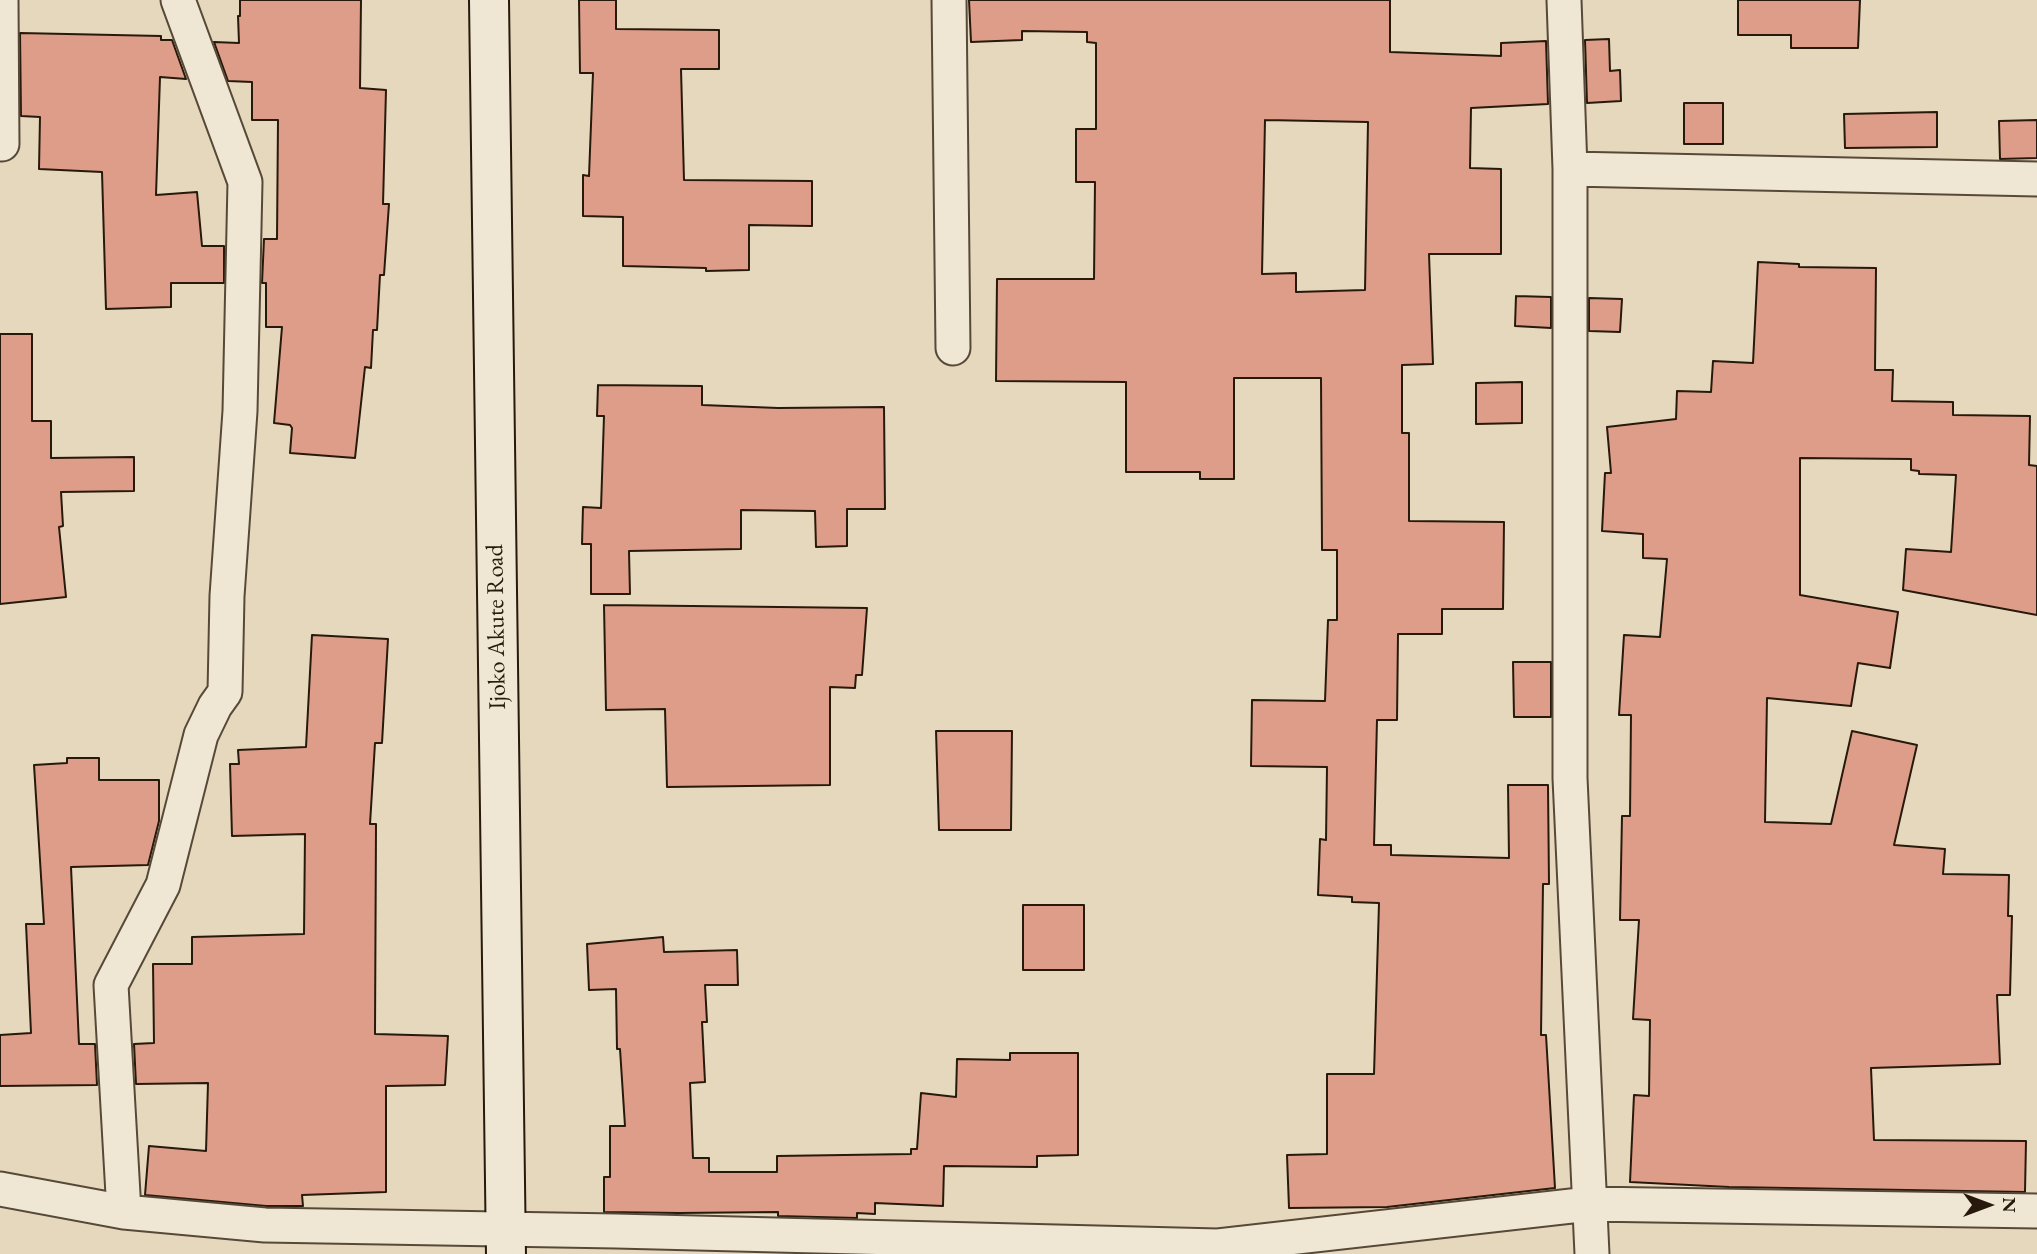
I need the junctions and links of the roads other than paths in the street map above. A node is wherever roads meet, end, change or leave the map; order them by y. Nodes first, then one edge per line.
1 (1, 0) edge
2 (178, 0) edge
3 (489, 0) edge
4 (950, 0) edge
5 (1564, 0) edge
6 (2, 144) dead end
7 (1570, 169) junction
8 (2037, 179) edge
9 (953, 348) dead end
10 (1, 1196) edge
11 (1589, 1204) junction
12 (124, 1212) junction
13 (2037, 1212) edge
14 (265, 1240) edge
15 (506, 1242) edge
16 (1592, 1254) edge

1 - 6 street
2 - 12 street
3 - 15 main road, Ijoko Akute Road
4 - 9 street
5 - 7 street
7 - 8 street
7 - 11 street
10 - 12 street
11 - 13 street
11 - 15 street
11 - 16 street
12 - 14 street
14 - 15 street

